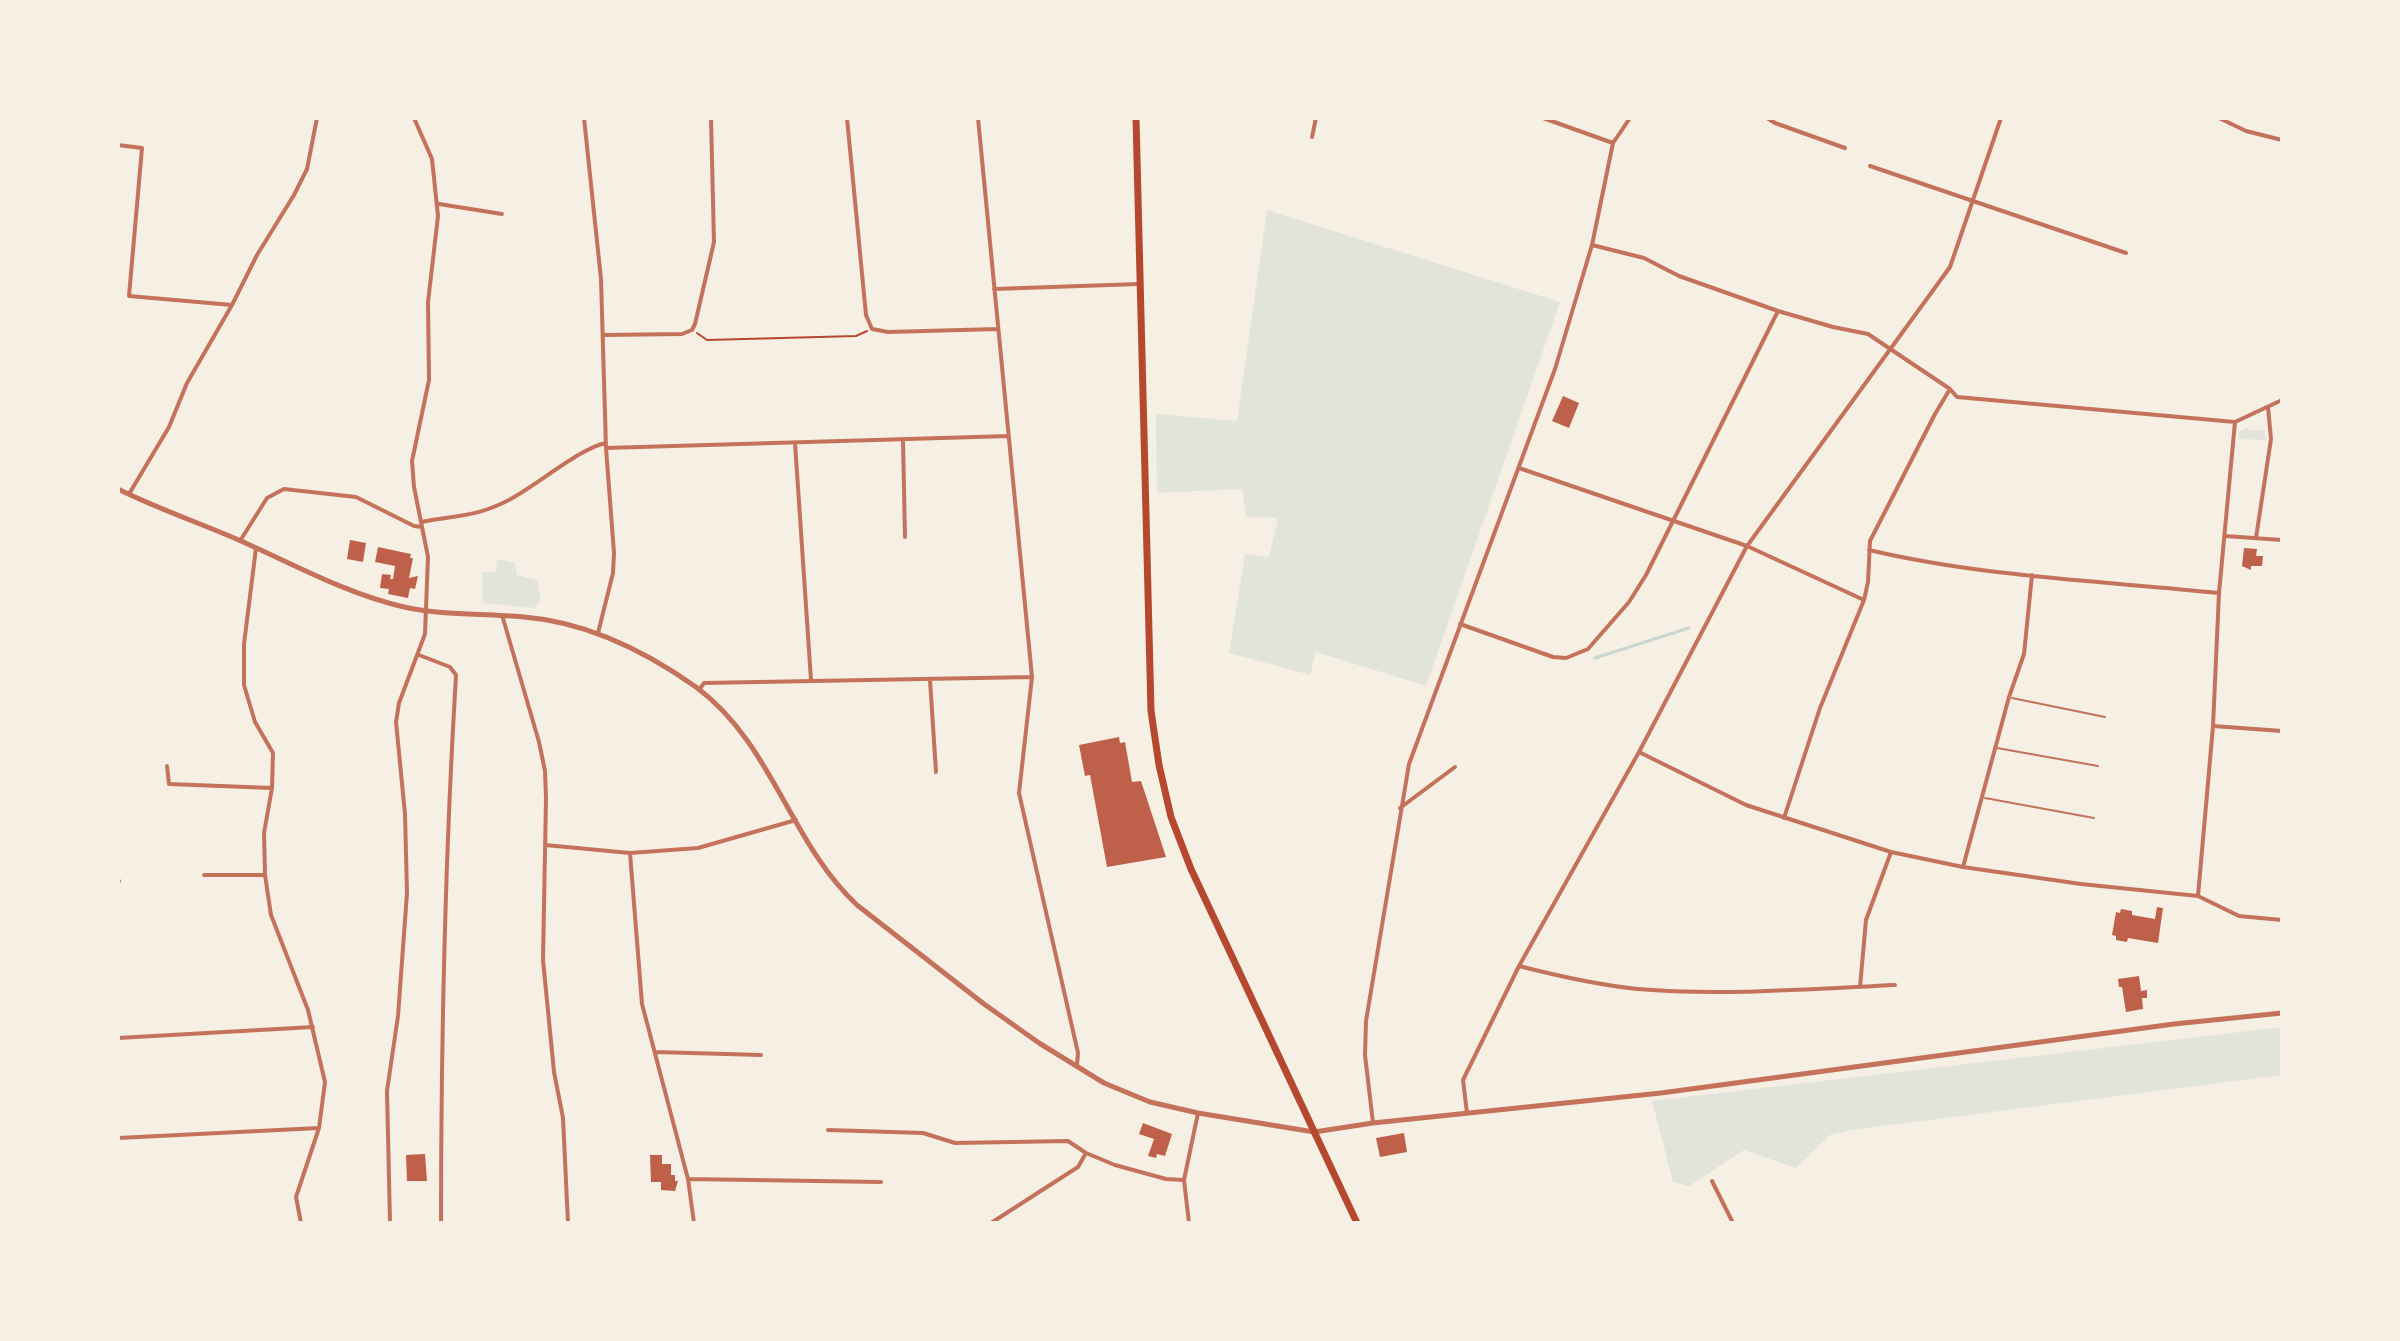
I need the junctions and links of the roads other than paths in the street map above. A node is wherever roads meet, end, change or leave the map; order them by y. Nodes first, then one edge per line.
1 (317, 118) edge
2 (414, 118) edge
3 (584, 118) edge
4 (711, 118) edge
5 (847, 118) edge
6 (978, 118) edge
7 (1136, 118) edge
8 (1316, 118) edge
9 (1543, 118) edge
10 (1630, 118) edge
11 (1767, 118) edge
12 (2001, 118) edge
13 (2219, 118) edge
14 (1312, 137) dead end
15 (2282, 140) edge
16 (1613, 143) junction
17 (118, 145) edge
18 (1845, 148) dead end
19 (1870, 166) dead end
20 (1974, 201) junction
21 (439, 204) junction
22 (502, 214) dead end
23 (1592, 245) junction
24 (2126, 253) dead end
25 (1139, 284) junction
26 (994, 289) junction
27 (232, 305) junction
28 (1778, 311) junction
29 (997, 329) junction
30 (603, 335) junction
31 (1889, 349) junction
32 (1950, 389) junction
33 (2282, 400) edge
34 (2268, 407) junction
35 (2235, 422) junction
36 (1009, 436) junction
37 (903, 440) junction
38 (795, 443) junction
39 (606, 445) junction
40 (1519, 468) junction
41 (118, 489) edge
42 (129, 494) junction
43 (1673, 520) junction
44 (422, 524) junction
45 (2225, 536) junction
46 (905, 537) dead end
47 (2256, 538) junction
48 (2282, 540) edge
49 (240, 541) junction
50 (1747, 546) junction
51 (256, 548) junction
52 (1869, 550) junction
53 (2032, 575) junction
54 (2219, 593) junction
55 (1864, 600) junction
56 (427, 611) junction
57 (502, 615) junction
58 (1460, 624) junction
59 (598, 633) junction
60 (419, 655) junction
61 (1032, 677) junction
62 (811, 680) junction
63 (930, 680) junction
64 (699, 690) junction
65 (2009, 697) junction
66 (2105, 717) dead end
67 (2213, 726) junction
68 (2282, 731) edge
69 (1995, 748) junction
70 (1639, 752) junction
71 (167, 766) dead end
72 (2098, 766) dead end
73 (1455, 767) dead end
74 (936, 772) dead end
75 (272, 788) junction
76 (1982, 797) junction
77 (1400, 808) junction
78 (1784, 818) junction
79 (2094, 818) dead end
80 (796, 820) junction
81 (545, 845) junction
82 (1891, 852) junction
83 (630, 853) junction
84 (1963, 867) junction
85 (204, 875) dead end
86 (265, 875) junction
87 (2198, 896) junction
88 (2282, 920) edge
89 (1519, 966) junction
90 (1895, 985) dead end
91 (1860, 987) junction
92 (2282, 1013) edge
93 (313, 1027) junction
94 (118, 1038) edge
95 (655, 1052) junction
96 (761, 1055) dead end
97 (1076, 1067) junction
98 (1198, 1113) junction
99 (1467, 1113) junction
100 (1373, 1123) junction
101 (319, 1128) junction
102 (828, 1130) dead end
103 (1314, 1132) junction
104 (118, 1138) edge
105 (1086, 1153) junction
106 (688, 1179) junction
107 (1184, 1180) junction
108 (1712, 1181) dead end
109 (881, 1182) dead end
110 (301, 1223) edge
111 (390, 1223) edge
112 (441, 1223) edge
113 (568, 1223) edge
114 (694, 1223) edge
115 (991, 1223) edge
116 (1189, 1223) edge
117 (1357, 1223) edge
118 (1733, 1223) edge

1 - 27 street
2 - 21 street
3 - 30 street
4 - 30 street
5 - 29 street
6 - 26 street
7 - 25 main road
8 - 14 street
9 - 16 street
10 - 16 street
11 - 18 street
12 - 20 street
13 - 15 street
16 - 23 street
17 - 27 street
19 - 20 street
20 - 24 street
20 - 31 street
21 - 22 street
21 - 44 street
23 - 28 street
23 - 40 street
25 - 26 street
25 - 103 main road
26 - 29 street
27 - 42 street
28 - 31 street
28 - 43 street
29 - 36 street
30 - 39 street
31 - 32 street
31 - 50 street
32 - 35 street
32 - 52 street
33 - 34 street
34 - 35 street
34 - 47 street
35 - 45 street
36 - 37 street
36 - 61 street
37 - 38 street
37 - 46 street
38 - 39 street
38 - 62 street
39 - 44 street
39 - 59 street
40 - 43 street
40 - 58 street
41 - 42 street
42 - 49 street
43 - 50 street
43 - 58 street
44 - 49 street
44 - 56 street
45 - 47 street
45 - 54 street
47 - 48 street
49 - 51 street
50 - 55 street
50 - 70 street
51 - 56 street
51 - 75 street
52 - 53 street
52 - 55 street
53 - 54 street
53 - 65 street
54 - 67 street
55 - 78 street
56 - 57 street
56 - 60 street
57 - 59 street
57 - 81 street
58 - 77 street
59 - 64 street
60 - 111 street
60 - 112 street
61 - 63 street
61 - 97 street
62 - 63 street
62 - 64 street
63 - 74 street
64 - 80 street
65 - 66 lane
65 - 69 street
67 - 68 street
67 - 87 street
69 - 72 lane
69 - 76 street
70 - 78 street
70 - 89 street
71 - 75 street
73 - 77 street
75 - 86 street
76 - 79 lane
76 - 84 street
77 - 100 street
78 - 82 street
80 - 83 street
80 - 97 street
81 - 83 street
81 - 113 street
82 - 84 street
82 - 91 street
83 - 95 street
84 - 87 street
85 - 86 street
86 - 93 street
87 - 88 street
89 - 91 street
89 - 99 street
90 - 91 street
92 - 99 street
93 - 94 street
93 - 101 street
95 - 96 street
95 - 106 street
97 - 98 street
98 - 103 street
98 - 107 street
99 - 100 street
100 - 103 street
101 - 104 street
101 - 110 street
102 - 105 street
103 - 117 main road
105 - 107 street
105 - 115 street
106 - 109 street
106 - 114 street
107 - 116 street
108 - 118 street

